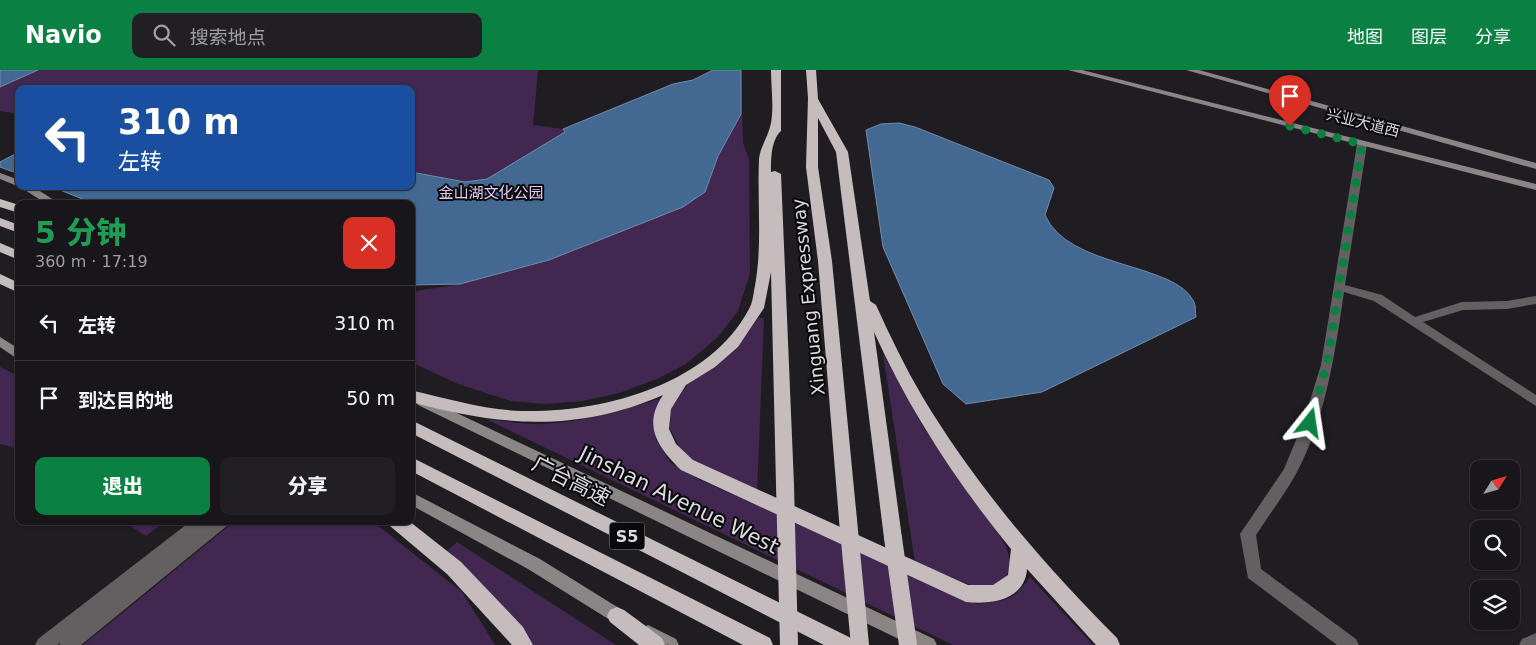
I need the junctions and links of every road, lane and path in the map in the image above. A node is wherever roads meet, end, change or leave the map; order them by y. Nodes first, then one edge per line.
1 (776, 70) edge
2 (811, 70) edge
3 (1072, 70) edge
4 (1098, 70) edge
5 (1190, 70) edge
6 (1211, 70) edge
7 (813, 98) junction
8 (776, 122) junction
9 (1362, 144) junction
10 (1536, 160) edge
11 (1536, 166) edge
12 (0, 176) edge
13 (1536, 180) edge
14 (15, 182) edge
15 (1536, 186) edge
16 (31, 190) edge
17 (48, 200) edge
18 (0, 203) edge
19 (15, 208) edge
20 (0, 222) edge
21 (15, 228) edge
22 (0, 247) edge
23 (15, 254) edge
24 (0, 278) edge
25 (15, 287) edge
26 (862, 287) junction
27 (1339, 287) junction
28 (1536, 300) edge
29 (1414, 321) junction
30 (0, 341) edge
31 (15, 353) edge
32 (681, 381) junction
33 (415, 396) edge
34 (415, 397) edge
35 (1536, 400) edge
36 (415, 428) edge
37 (415, 465) edge
38 (415, 500) edge
39 (197, 525) edge
40 (218, 525) edge
41 (401, 525) edge
42 (1020, 547) junction
43 (617, 616) junction
44 (1536, 641) edge
45 (44, 645) edge
46 (68, 645) edge
47 (523, 645) edge
48 (655, 645) edge
49 (670, 645) edge
50 (763, 645) edge
51 (789, 645) edge
52 (844, 645) edge
53 (860, 645) edge
54 (908, 645) edge
55 (928, 645) edge
56 (1110, 645) edge
57 (1350, 645) edge
58 (1528, 645) edge

1 - 8 highway, Xinguang Expressway
2 - 7 highway, Xinguang Expressway
3 - 9 main road
4 - 13 main road, 兴业大道西
5 - 11 main road, 兴业大道西
6 - 10 main road
7 - 26 highway
7 - 53 highway, Xinguang Expressway, bridge
8 - 32 highway
8 - 51 highway, Xinguang Expressway, bridge
9 - 15 main road
9 - 27 street
12 - 14 main road
16 - 17 main road
18 - 19 highway
20 - 21 highway
22 - 23 highway
24 - 25 highway
26 - 42 highway
26 - 54 highway, bridge
27 - 29 street
27 - 57 street
28 - 29 street
29 - 35 street
30 - 31 main road
32 - 33 highway
32 - 42 highway
34 - 55 main road, Jinshan Avenue West
36 - 52 highway, 广台高速 / S5
37 - 50 highway, S5
38 - 43 main road
39 - 45 street
40 - 46 street
41 - 47 highway
42 - 56 highway
43 - 48 highway
43 - 49 main road
44 - 58 street

